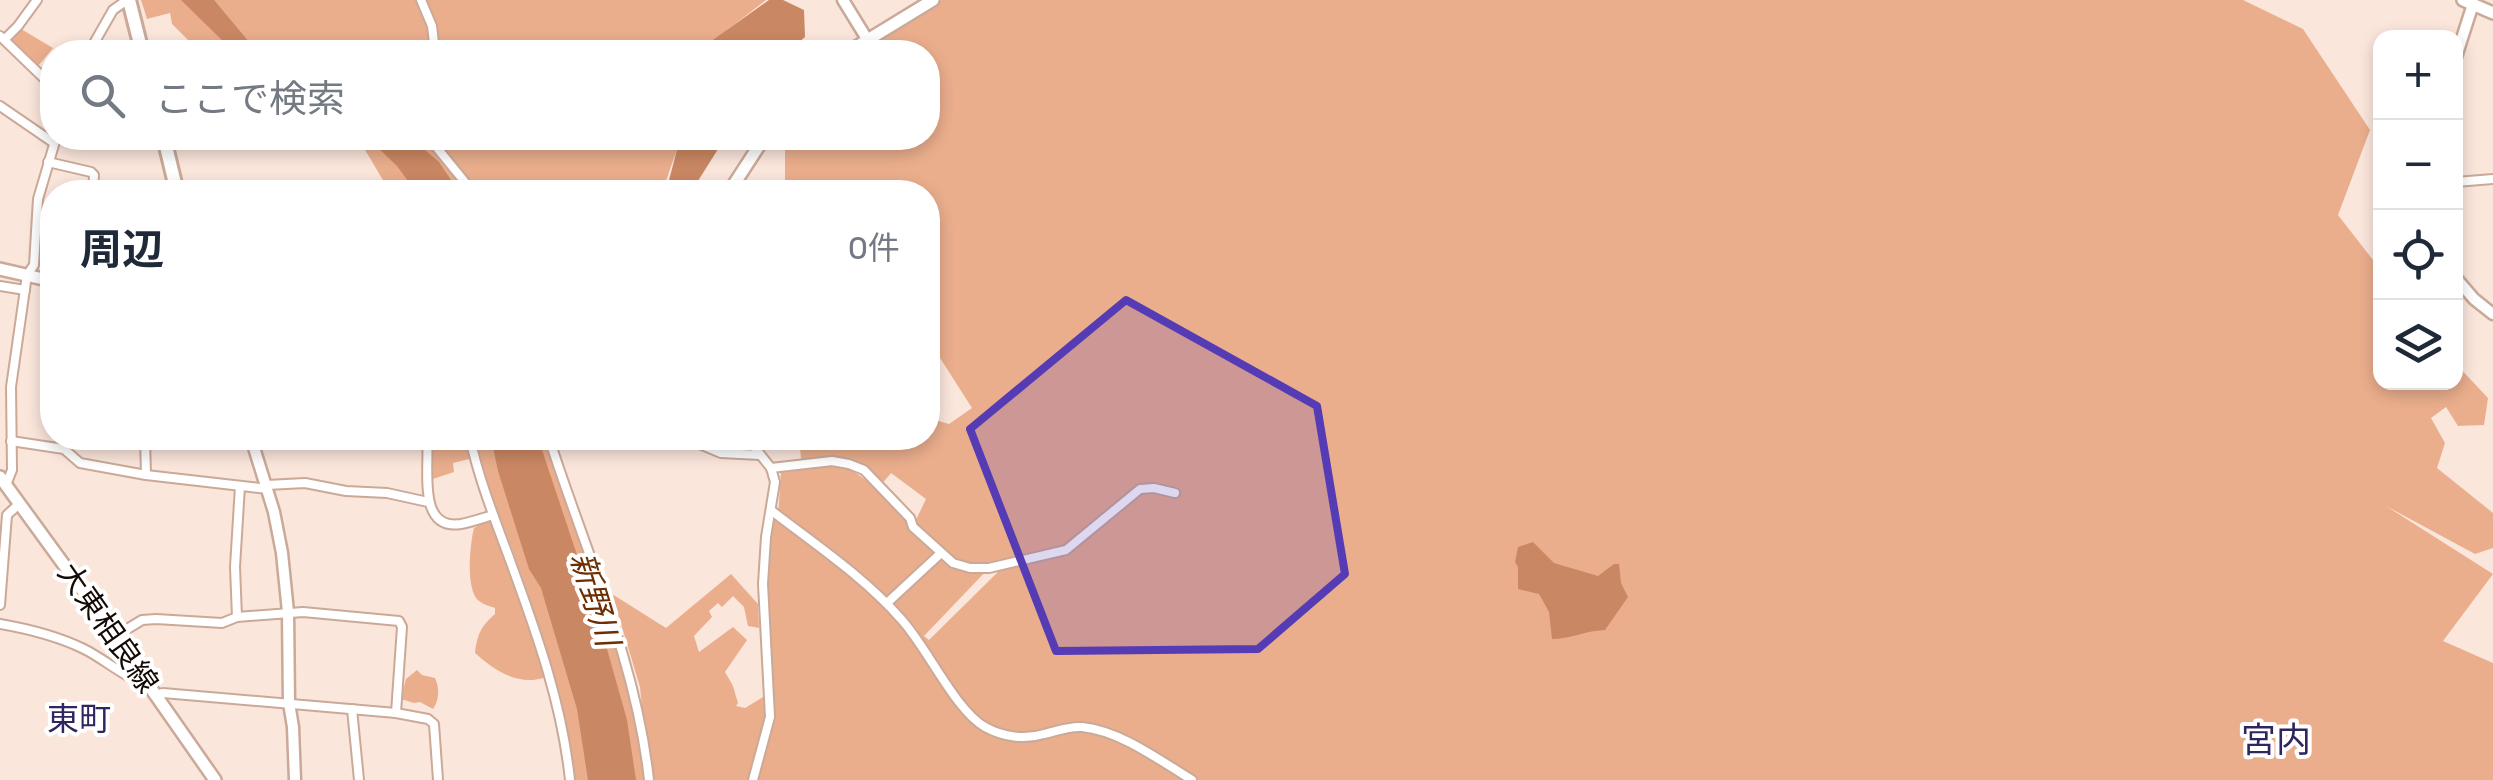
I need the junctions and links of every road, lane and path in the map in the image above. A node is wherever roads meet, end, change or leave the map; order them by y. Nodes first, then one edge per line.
1 (37, 0) edge
2 (128, 0) edge
3 (422, 0) edge
4 (842, 0) edge
5 (932, 0) edge
6 (2468, 2) edge
7 (2493, 13) edge
8 (2462, 30) edge
9 (2, 37) edge
10 (867, 39) joint
11 (96, 40) edge
12 (139, 40) edge
13 (434, 40) edge
14 (40, 74) edge
15 (0, 106) edge
16 (40, 131) edge
17 (52, 150) edge
18 (167, 150) edge
19 (439, 150) edge
20 (756, 150) edge
21 (48, 162) junction
22 (2493, 179) edge
23 (43, 180) edge
24 (94, 180) edge
25 (175, 180) edge
26 (464, 180) edge
27 (737, 180) edge
28 (2463, 181) edge
29 (40, 192) edge
30 (0, 269) edge
31 (27, 275) junction
32 (40, 278) edge
33 (0, 286) edge
34 (2463, 286) edge
35 (25, 290) junction
36 (2493, 314) edge
37 (11, 442) junction
38 (40, 445) edge
39 (66, 450) edge
40 (145, 450) edge
41 (255, 450) edge
42 (429, 450) edge
43 (474, 450) edge
44 (553, 450) edge
45 (713, 450) edge
46 (756, 450) edge
47 (760, 455) junction
48 (771, 468) junction
49 (146, 475) junction
50 (2, 481) edge
51 (240, 486) junction
52 (267, 487) junction
53 (1175, 492) dead end
54 (428, 502) junction
55 (19, 504) junction
56 (772, 511) junction
57 (493, 515) junction
58 (941, 552) junction
59 (886, 603) junction
60 (0, 605) edge
61 (288, 612) junction
62 (237, 617) junction
63 (0, 624) edge
64 (114, 636) junction
65 (151, 690) junction
66 (289, 703) junction
67 (352, 709) junction
68 (396, 714) junction
69 (215, 780) edge
70 (295, 780) edge
71 (358, 780) edge
72 (438, 780) edge
73 (570, 780) edge
74 (649, 780) edge
75 (753, 780) edge
76 (1192, 780) edge

1 - 9 street
2 - 11 street
2 - 12 main road
3 - 13 street
4 - 10 street
5 - 10 main road
6 - 7 main road
6 - 8 street
9 - 14 street
15 - 16 street
17 - 21 street
18 - 25 main road
19 - 26 street
20 - 27 main road
21 - 23 street
21 - 24 street
22 - 28 street
29 - 31 street
30 - 31 main road
31 - 32 main road
31 - 35 street
33 - 35 street
34 - 36 street
35 - 37 street
37 - 38 street
37 - 50 street
39 - 49 street
40 - 49 street
41 - 52 street
42 - 54 street
43 - 57 street
44 - 74 street
45 - 47 street
46 - 47 street
47 - 48 street
48 - 56 street
48 - 58 street
49 - 51 street
50 - 55 main road, 大東相良線
51 - 52 street
51 - 62 street
52 - 54 street
52 - 61 street
53 - 58 street
54 - 57 street
55 - 60 street
55 - 64 main road, 大東相良線
56 - 59 street
56 - 75 street
57 - 73 street
58 - 59 street
59 - 76 street
61 - 62 street
61 - 66 street
61 - 68 street
62 - 64 street
63 - 65 street
64 - 65 main road, 大東相良線
65 - 66 street
65 - 69 main road, 大東相良線
66 - 67 street
66 - 70 street
67 - 68 street
67 - 71 street
68 - 72 street

